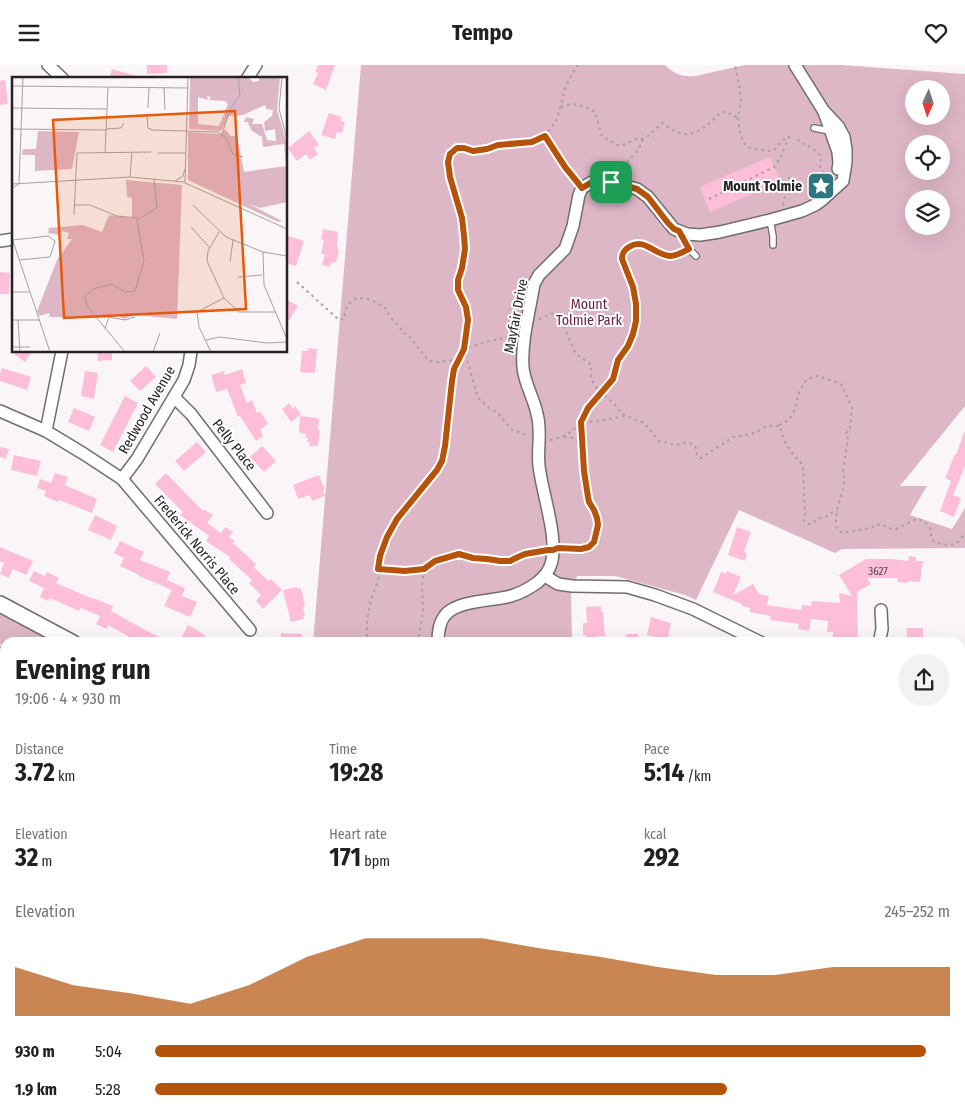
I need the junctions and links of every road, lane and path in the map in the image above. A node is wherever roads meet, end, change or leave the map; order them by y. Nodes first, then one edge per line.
1 (48, 65) edge
2 (256, 65) edge
3 (578, 65) edge
4 (735, 65) edge
5 (795, 65) edge
6 (61, 77) edge
7 (247, 77) edge
8 (560, 107) junction
9 (823, 110) junction
10 (738, 118) junction
11 (814, 128) dead end
12 (830, 131) junction
13 (545, 136) junction
14 (643, 139) junction
15 (798, 139) dead end
16 (828, 170) dead end
17 (824, 173) junction
18 (789, 177) dead end
19 (611, 182) junction
20 (821, 186) dead end
21 (582, 188) junction
22 (835, 188) junction
23 (709, 199) dead end
24 (784, 217) junction
25 (770, 220) junction
26 (679, 231) junction
27 (773, 245) dead end
28 (689, 249) junction
29 (696, 257) dead end
30 (297, 283) dead end
31 (527, 323) junction
32 (62, 353) edge
33 (191, 353) edge
34 (458, 359) junction
35 (602, 392) junction
36 (174, 397) junction
37 (0, 411) edge
38 (779, 425) junction
39 (46, 431) junction
40 (564, 437) dead end
41 (583, 445) junction
42 (122, 479) junction
43 (837, 511) junction
44 (267, 513) dead end
45 (965, 532) edge
46 (553, 550) junction
47 (378, 569) junction
48 (424, 569) junction
49 (545, 576) junction
50 (0, 603) edge
51 (881, 609) dead end
52 (250, 630) dead end
53 (61, 637) edge
54 (367, 637) edge
55 (419, 637) edge
56 (438, 637) edge
57 (750, 637) edge
58 (880, 637) edge

1 - 6 street
2 - 7 street
3 - 8 path
4 - 10 path
5 - 9 street
8 - 13 path
8 - 14 path
9 - 12 street
9 - 22 street
10 - 14 path
10 - 23 path
11 - 12 lane
12 - 22 street
13 - 21 path
13 - 34 path
14 - 19 path
15 - 17 path
16 - 17 path
17 - 20 path
18 - 24 path
19 - 21 street
19 - 26 street
21 - 31 street, Mayfair Drive
22 - 24 street
24 - 25 street
25 - 26 street
25 - 27 lane
26 - 28 lane
28 - 29 lane
28 - 35 path
30 - 34 path
31 - 35 path
31 - 46 street, Mayfair Drive
32 - 39 street
33 - 36 street, Redwood Avenue
34 - 47 path
35 - 38 path
35 - 41 path
36 - 42 street, Redwood Avenue
36 - 44 street, Pelly Place
37 - 39 street, Frederick Norris Place
38 - 43 path
38 - 43 path
39 - 42 street, Frederick Norris Place
40 - 41 path
41 - 46 path
42 - 52 street, Frederick Norris Place
43 - 45 path
46 - 48 path
46 - 49 street, Mayfair Drive
47 - 48 path
47 - 54 path
48 - 55 path
49 - 56 street
49 - 57 street
50 - 53 main road
51 - 58 street

